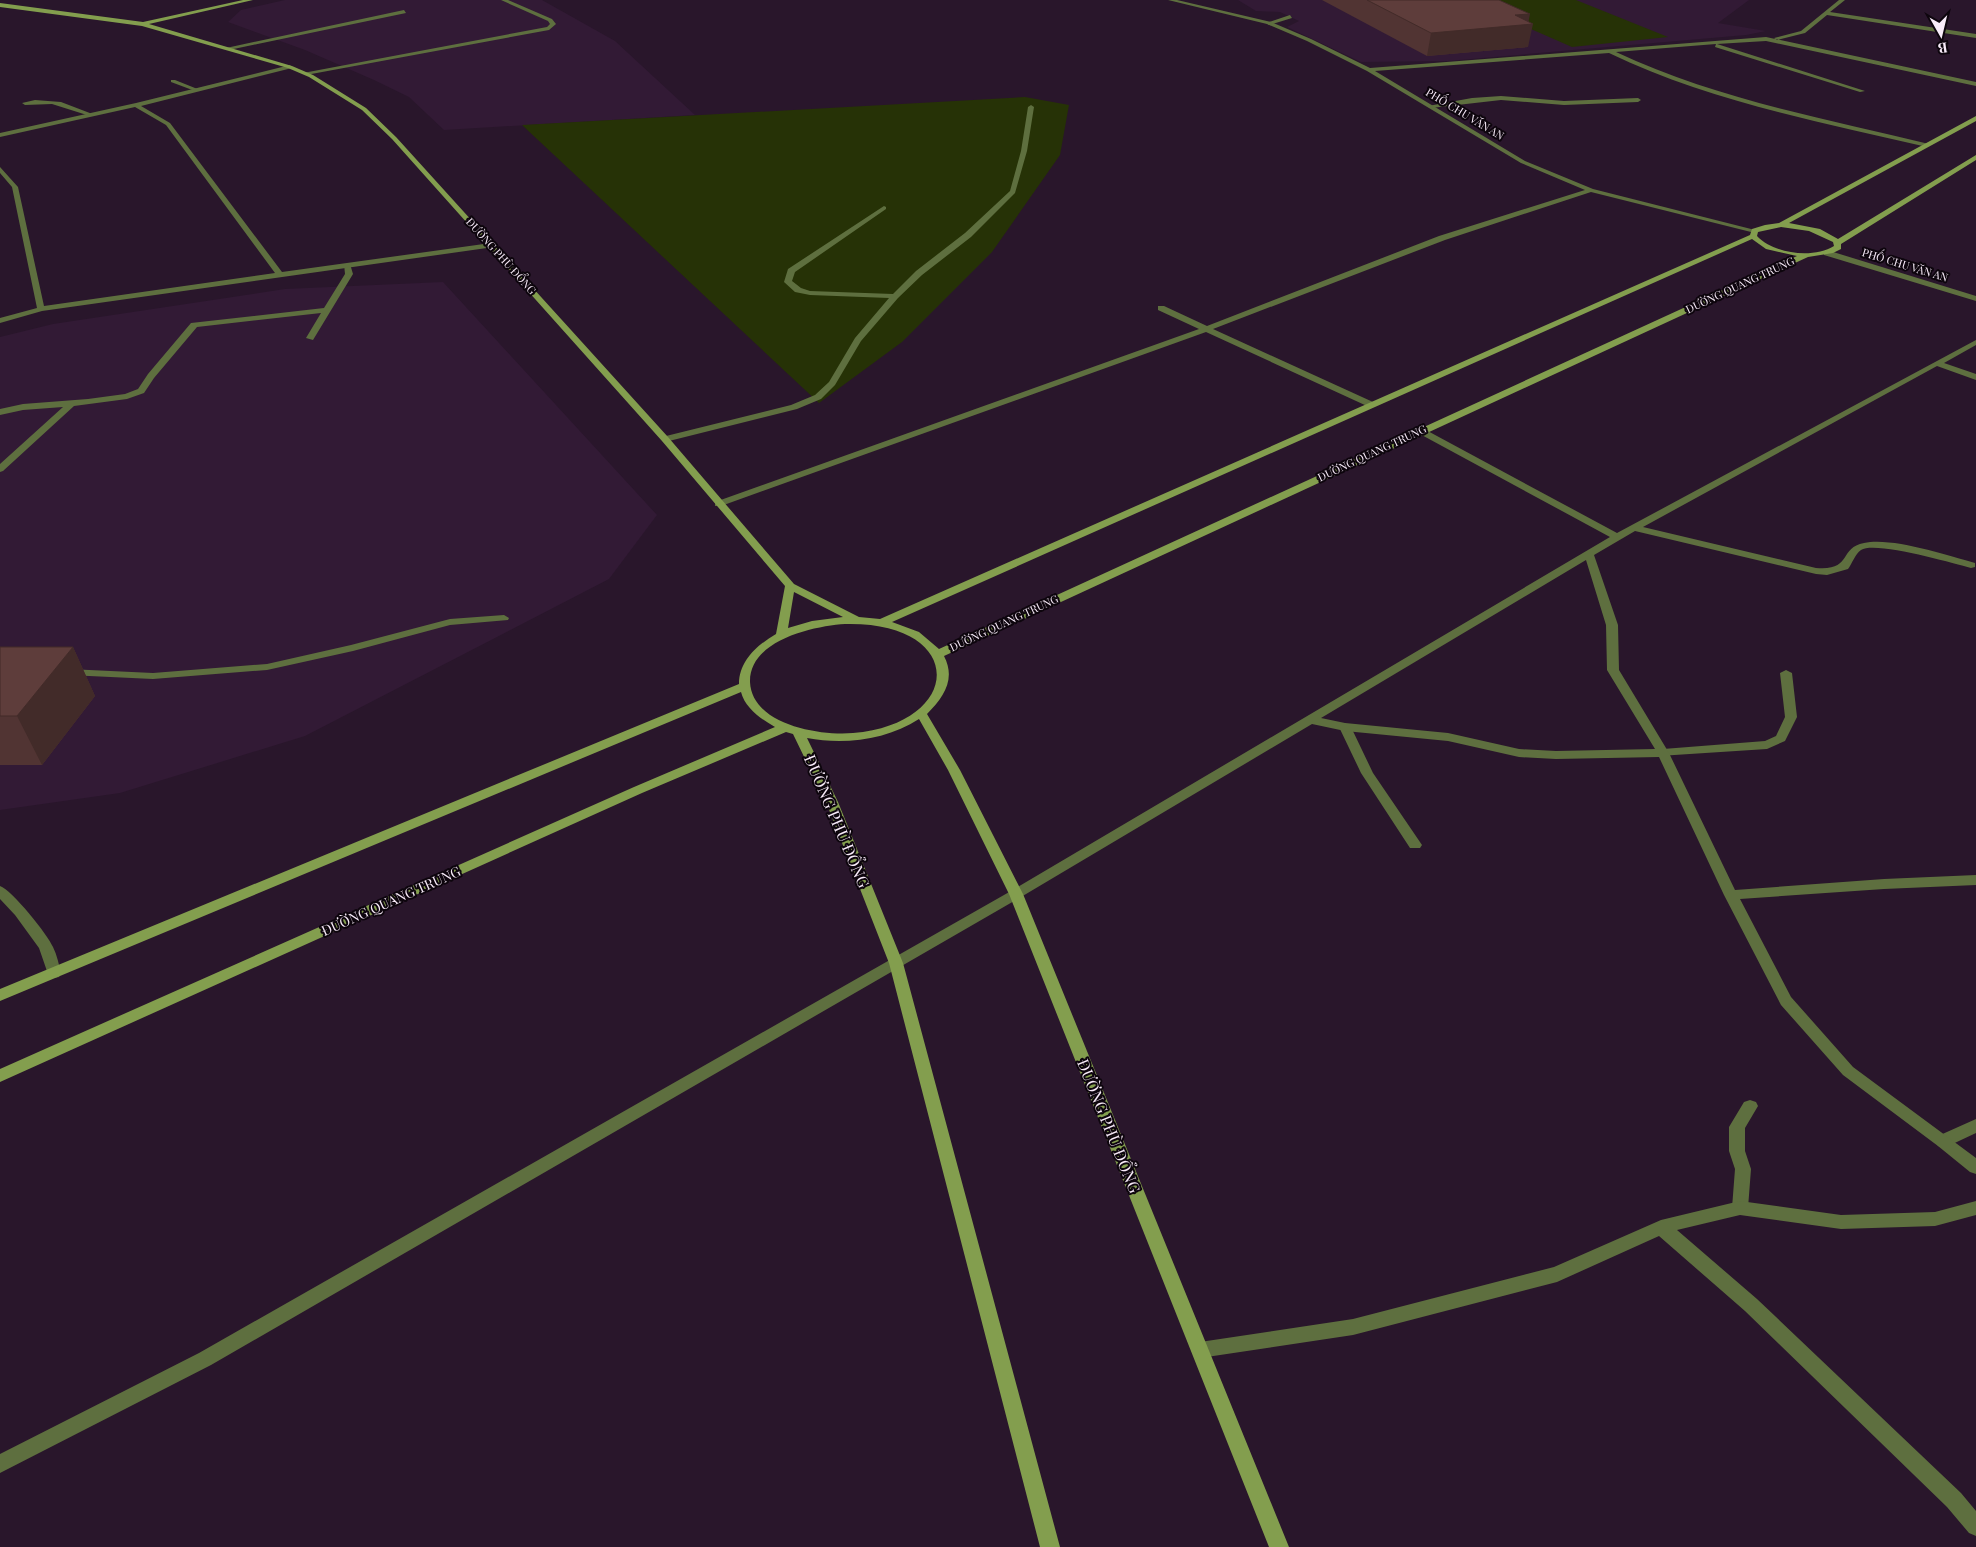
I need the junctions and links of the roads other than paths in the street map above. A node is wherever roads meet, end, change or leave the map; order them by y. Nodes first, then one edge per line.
1 (250, 0) edge
2 (504, 0) edge
3 (1171, 0) edge
4 (1842, 0) edge
5 (0, 6) edge
6 (404, 12) dead end
7 (1826, 13) junction
8 (1290, 17) dead end
9 (1269, 23) junction
10 (143, 24) junction
11 (1976, 36) edge
12 (1766, 39) junction
13 (1709, 43) junction
14 (229, 48) junction
15 (1609, 51) junction
16 (290, 67) junction
17 (1369, 70) junction
18 (306, 73) junction
19 (173, 81) dead end
20 (1976, 84) edge
21 (197, 90) junction
22 (1862, 91) dead end
23 (1638, 100) dead end
24 (25, 103) dead end
25 (136, 105) junction
26 (1431, 106) junction
27 (1030, 107) dead end
28 (92, 115) junction
29 (1976, 118) edge
30 (0, 135) edge
31 (1927, 144) junction
32 (1976, 157) edge
33 (0, 169) edge
34 (1591, 190) junction
35 (884, 208) dead end
36 (1781, 225) junction
37 (1754, 233) junction
38 (1837, 243) junction
39 (491, 245) junction
40 (1827, 253) junction
41 (1806, 255) junction
42 (347, 266) junction
43 (281, 276) junction
44 (895, 296) junction
45 (1976, 299) edge
46 (1160, 308) dead end
47 (41, 309) junction
48 (328, 310) junction
49 (0, 321) edge
50 (1206, 329) junction
51 (310, 338) dead end
52 (1976, 342) edge
53 (1936, 363) junction
54 (1976, 377) edge
55 (72, 404) junction
56 (1370, 404) junction
57 (0, 412) edge
58 (1421, 431) junction
59 (665, 439) junction
60 (0, 469) edge
61 (718, 504) junction
62 (1633, 528) junction
63 (1617, 537) junction
64 (1588, 553) junction
65 (1971, 565) dead end
66 (790, 586) junction
67 (504, 618) dead end
68 (857, 620) junction
69 (882, 622) junction
70 (780, 636) junction
71 (938, 654) junction
72 (58, 671) edge
73 (1786, 673) dead end
74 (744, 686) junction
75 (921, 713) junction
76 (1308, 719) junction
77 (1345, 727) junction
78 (791, 730) junction
79 (1663, 753) junction
80 (1415, 845) dead end
81 (1976, 880) edge
82 (0, 891) edge
83 (1016, 894) junction
84 (1731, 895) junction
85 (896, 964) junction
86 (54, 973) junction
87 (0, 994) edge
88 (0, 1076) edge
89 (1750, 1106) dead end
90 (1976, 1126) edge
91 (1944, 1141) junction
92 (1976, 1167) edge
93 (1740, 1208) junction
94 (1976, 1208) edge
95 (1661, 1227) junction
96 (1200, 1350) junction
97 (0, 1464) edge
98 (1976, 1526) edge
99 (1050, 1547) edge
100 (1280, 1547) edge

1 - 10 main road
2 - 18 street
3 - 9 street, PHỐ CHU VĂN AN
4 - 7 street
5 - 10 main road
6 - 14 street
7 - 11 street
7 - 12 street
8 - 9 street
9 - 17 street, PHỐ CHU VĂN AN
10 - 14 main road, ĐƯỜNG PHÙ ĐỔNG
12 - 13 street
12 - 20 street
13 - 15 street
13 - 22 street
14 - 16 main road, ĐƯỜNG PHÙ ĐỔNG
15 - 17 street
15 - 31 street
16 - 18 main road, ĐƯỜNG PHÙ ĐỔNG
16 - 21 street
17 - 26 street, PHỐ CHU VĂN AN
18 - 39 main road, ĐƯỜNG PHÙ ĐỔNG
19 - 21 street
21 - 25 street
23 - 26 street
24 - 28 street
25 - 28 street
25 - 43 street
26 - 34 street, PHỐ CHU VĂN AN
27 - 44 street
28 - 30 street
29 - 31 main road
31 - 36 main road
32 - 38 main road
33 - 47 street
34 - 37 street, PHỐ CHU VĂN AN
34 - 50 street
35 - 44 street
36 - 37 main road
36 - 38 main road
37 - 41 main road
37 - 56 main road
38 - 40 main road
39 - 42 street
39 - 59 main road, ĐƯỜNG PHÙ ĐỔNG
40 - 41 main road
40 - 45 street, PHỐ CHU VĂN AN
41 - 58 main road, ĐƯỜNG QUANG TRUNG
42 - 43 street
42 - 48 street
43 - 47 street
44 - 59 street
46 - 50 street
47 - 49 street
48 - 51 street
48 - 55 street
50 - 56 street
50 - 61 street
52 - 53 street
53 - 54 street
53 - 62 street
55 - 57 street
55 - 60 street
56 - 69 main road
58 - 63 street
58 - 71 main road, ĐƯỜNG QUANG TRUNG
59 - 61 main road, ĐƯỜNG PHÙ ĐỔNG
61 - 66 main road, ĐƯỜNG PHÙ ĐỔNG
62 - 63 street
62 - 65 street
63 - 64 street
64 - 76 street
64 - 79 street
66 - 68 main road, ĐƯỜNG PHÙ ĐỔNG
66 - 70 main road
67 - 72 street
68 - 69 main road
68 - 70 main road
69 - 71 main road
70 - 74 main road
71 - 75 main road
73 - 79 street
74 - 78 main road
74 - 86 main road
75 - 78 main road
75 - 83 main road, ĐƯỜNG PHÙ ĐỔNG
76 - 77 street
76 - 83 street
77 - 79 street
77 - 80 street
78 - 85 main road, ĐƯỜNG PHÙ ĐỔNG
78 - 88 main road, ĐƯỜNG QUANG TRUNG
79 - 84 street
81 - 84 street
82 - 86 street
83 - 85 street
83 - 96 main road, ĐƯỜNG PHÙ ĐỔNG
84 - 91 street
85 - 97 street
85 - 99 main road, ĐƯỜNG PHÙ ĐỔNG
86 - 87 main road
89 - 93 street
90 - 91 street
91 - 92 street
93 - 94 street
93 - 95 street
95 - 96 street
95 - 98 street
96 - 100 main road, ĐƯỜNG PHÙ ĐỔNG

